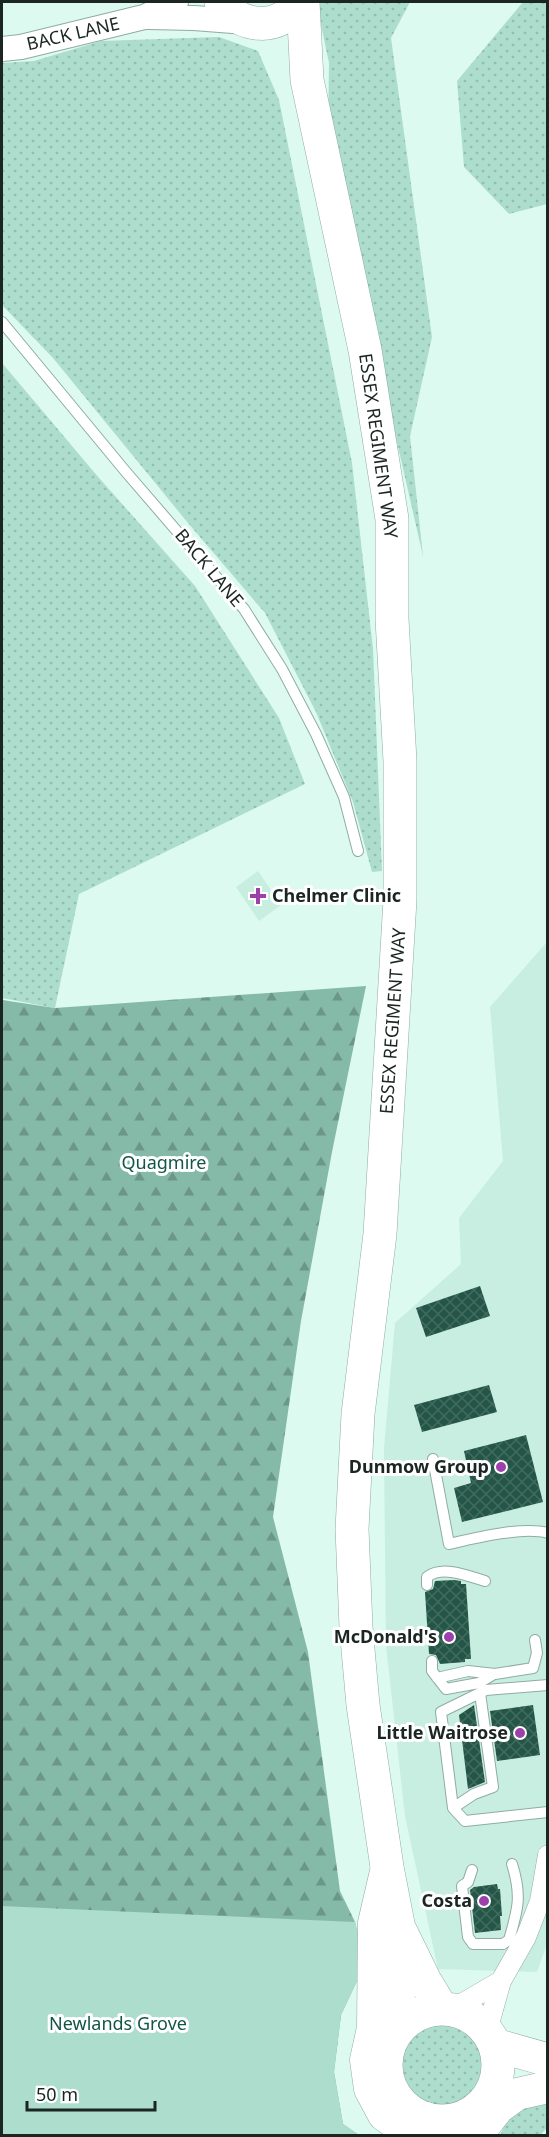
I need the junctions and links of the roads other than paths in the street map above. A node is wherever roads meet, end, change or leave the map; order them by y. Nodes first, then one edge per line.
1 (176, 2) edge
2 (221, 2) edge
3 (299, 2) edge
4 (303, 2) edge
5 (144, 17) junction
6 (254, 23) junction
7 (2, 49) edge
8 (307, 80) junction
9 (2, 322) edge
10 (358, 851) dead end
11 (433, 1459) dead end
12 (548, 1533) edge
13 (485, 1581) dead end
14 (427, 1585) dead end
15 (535, 1640) dead end
16 (432, 1661) dead end
17 (548, 1685) edge
18 (480, 1693) junction
19 (453, 1808) junction
20 (548, 1812) edge
21 (548, 1855) edge
22 (512, 1864) dead end
23 (387, 1867) junction
24 (472, 1870) dead end
25 (399, 1929) junction
26 (501, 1982) junction
27 (447, 2009) junction
28 (400, 2027) junction
29 (491, 2038) junction
30 (548, 2060) edge
31 (548, 2065) edge
32 (548, 2086) edge
33 (483, 2114) edge
34 (426, 2130) edge

1 - 5 street, BACK LANE
2 - 6 highway, ESSEX REGIMENT WAY
3 - 6 highway
4 - 8 highway, ESSEX REGIMENT WAY
5 - 6 street, BACK LANE
5 - 7 street, BACK LANE
6 - 8 highway, ESSEX REGIMENT WAY
8 - 23 highway, ESSEX REGIMENT WAY
9 - 10 lane, BACK LANE
11 - 12 lane
13 - 14 lane
15 - 16 lane
17 - 18 lane
18 - 19 lane
18 - 19 lane
19 - 20 lane
21 - 26 street
22 - 24 lane
23 - 25 highway, ESSEX REGIMENT WAY
23 - 34 main road
25 - 27 highway, ESSEX REGIMENT WAY
25 - 28 highway, ESSEX REGIMENT WAY
26 - 27 street
26 - 29 street
27 - 28 highway
27 - 29 highway
28 - 34 highway
29 - 30 highway
29 - 33 highway
31 - 33 highway
32 - 33 main road
33 - 34 highway

